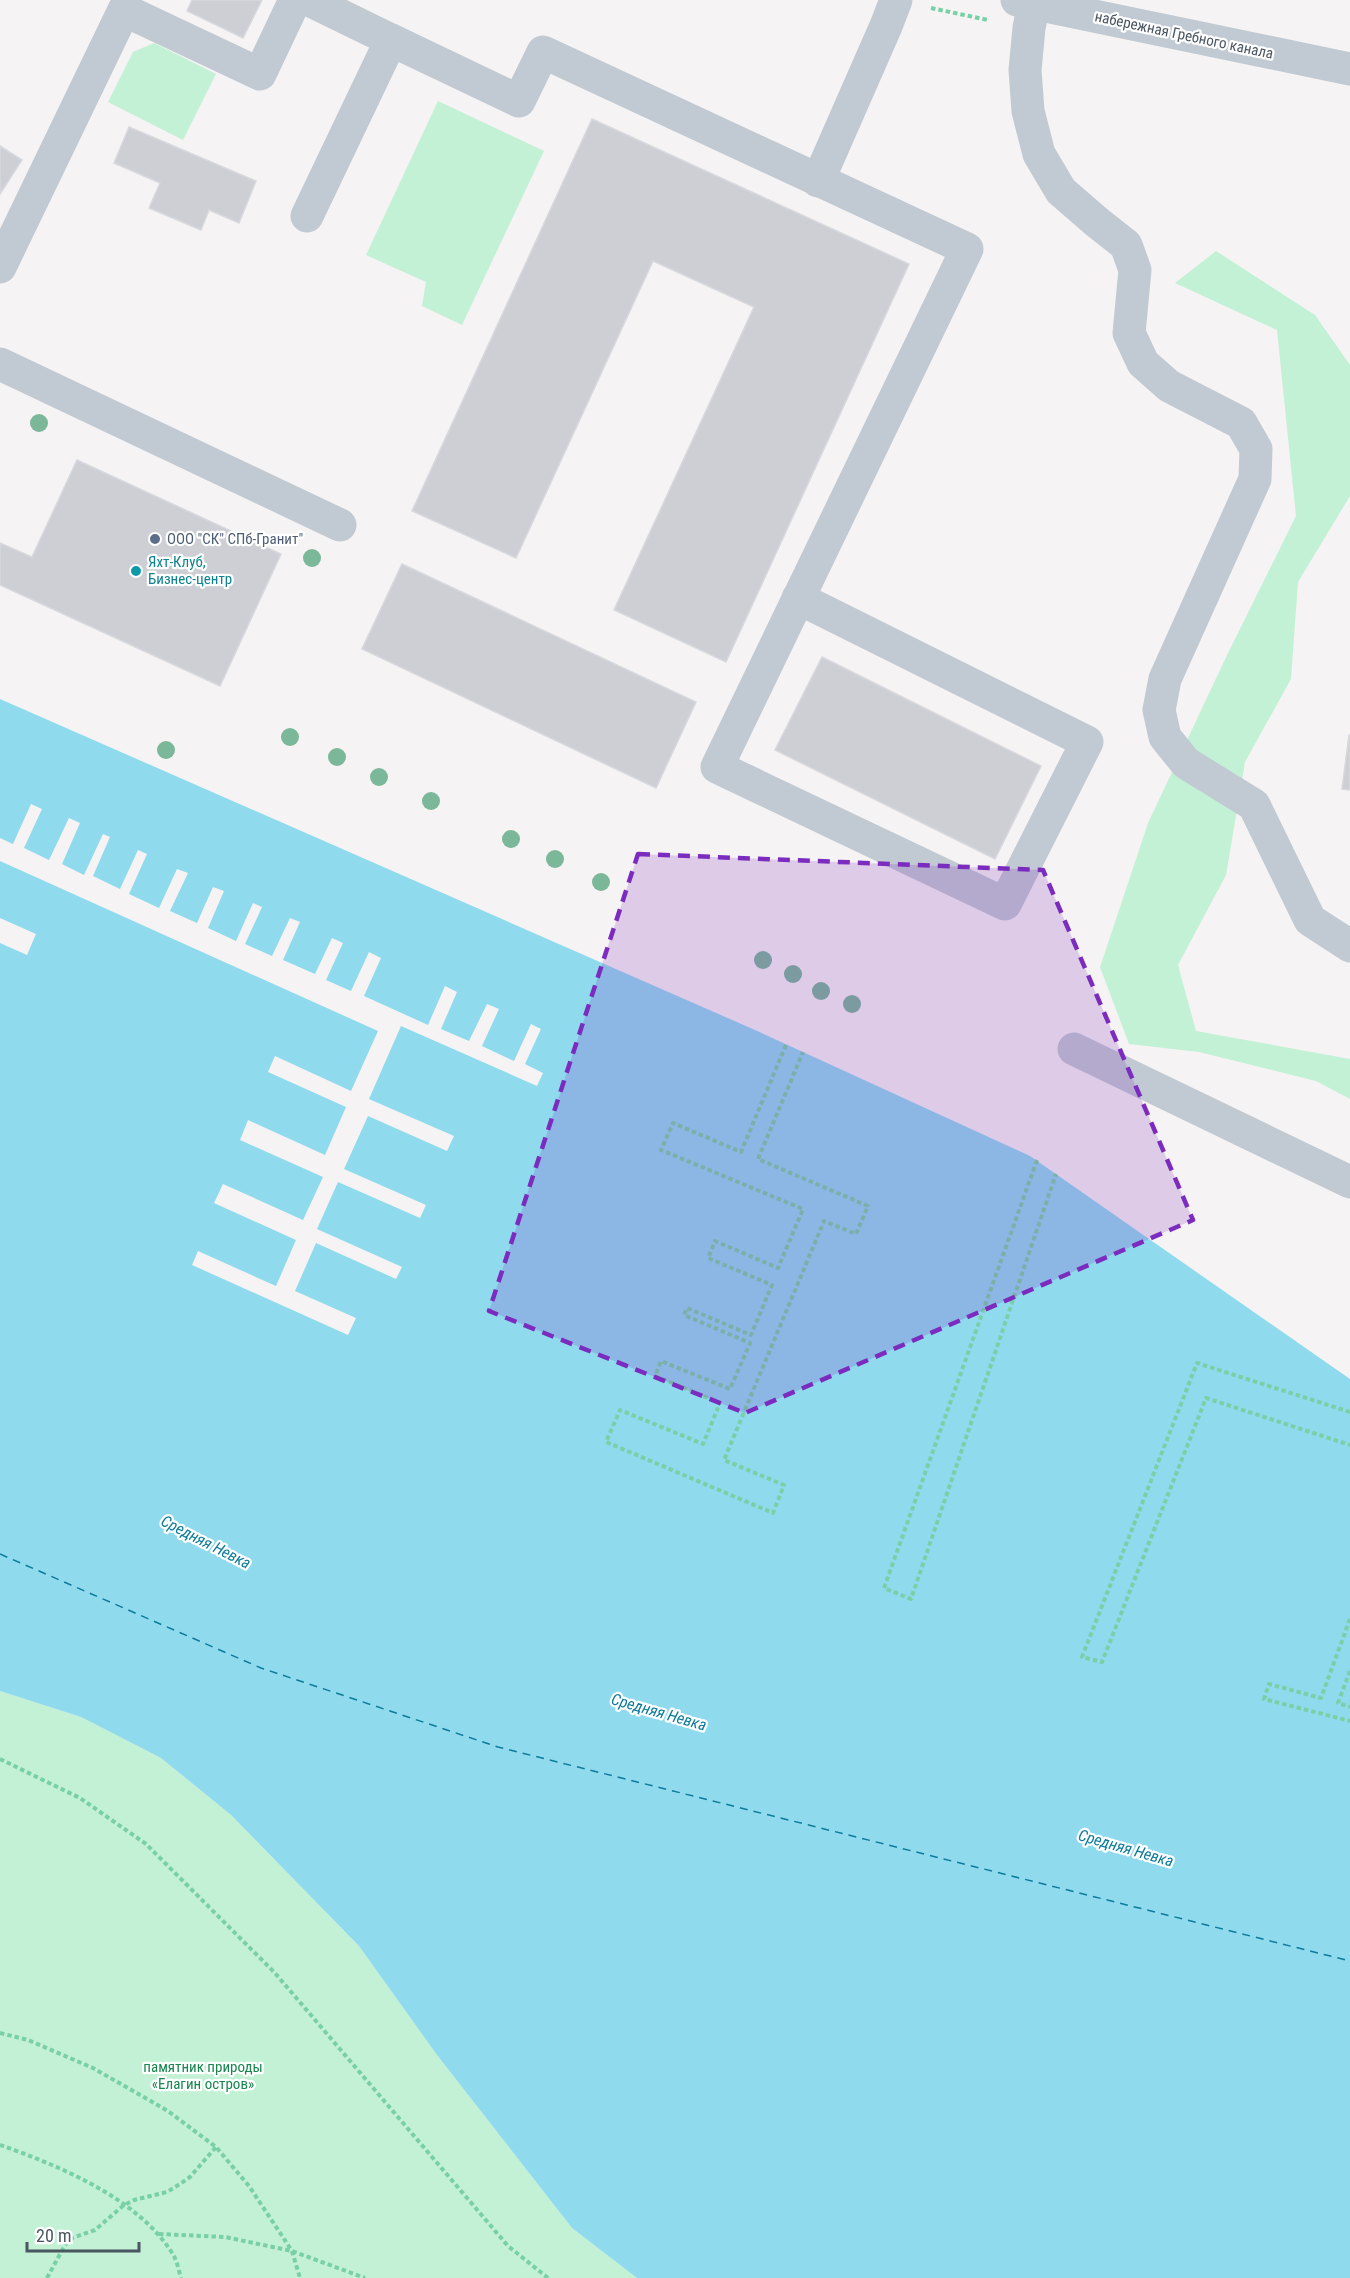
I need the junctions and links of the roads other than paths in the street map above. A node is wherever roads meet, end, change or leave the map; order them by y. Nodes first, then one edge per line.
1 (295, 0) edge
2 (309, 0) edge
3 (896, 0) edge
4 (1026, 2) edge
5 (391, 40) junction
6 (1350, 69) edge
7 (818, 181) junction
8 (306, 216) dead end
9 (0, 267) edge
10 (0, 364) edge
11 (340, 525) dead end
12 (798, 598) junction
13 (1350, 946) edge
14 (1074, 1049) dead end
15 (1350, 1182) edge

1 - 9 street
2 - 5 street
3 - 7 street
4 - 6 street, набережная Гребного канала
4 - 13 street
5 - 7 street
5 - 8 street
7 - 12 street
10 - 11 street
12 - 12 street
14 - 15 street

